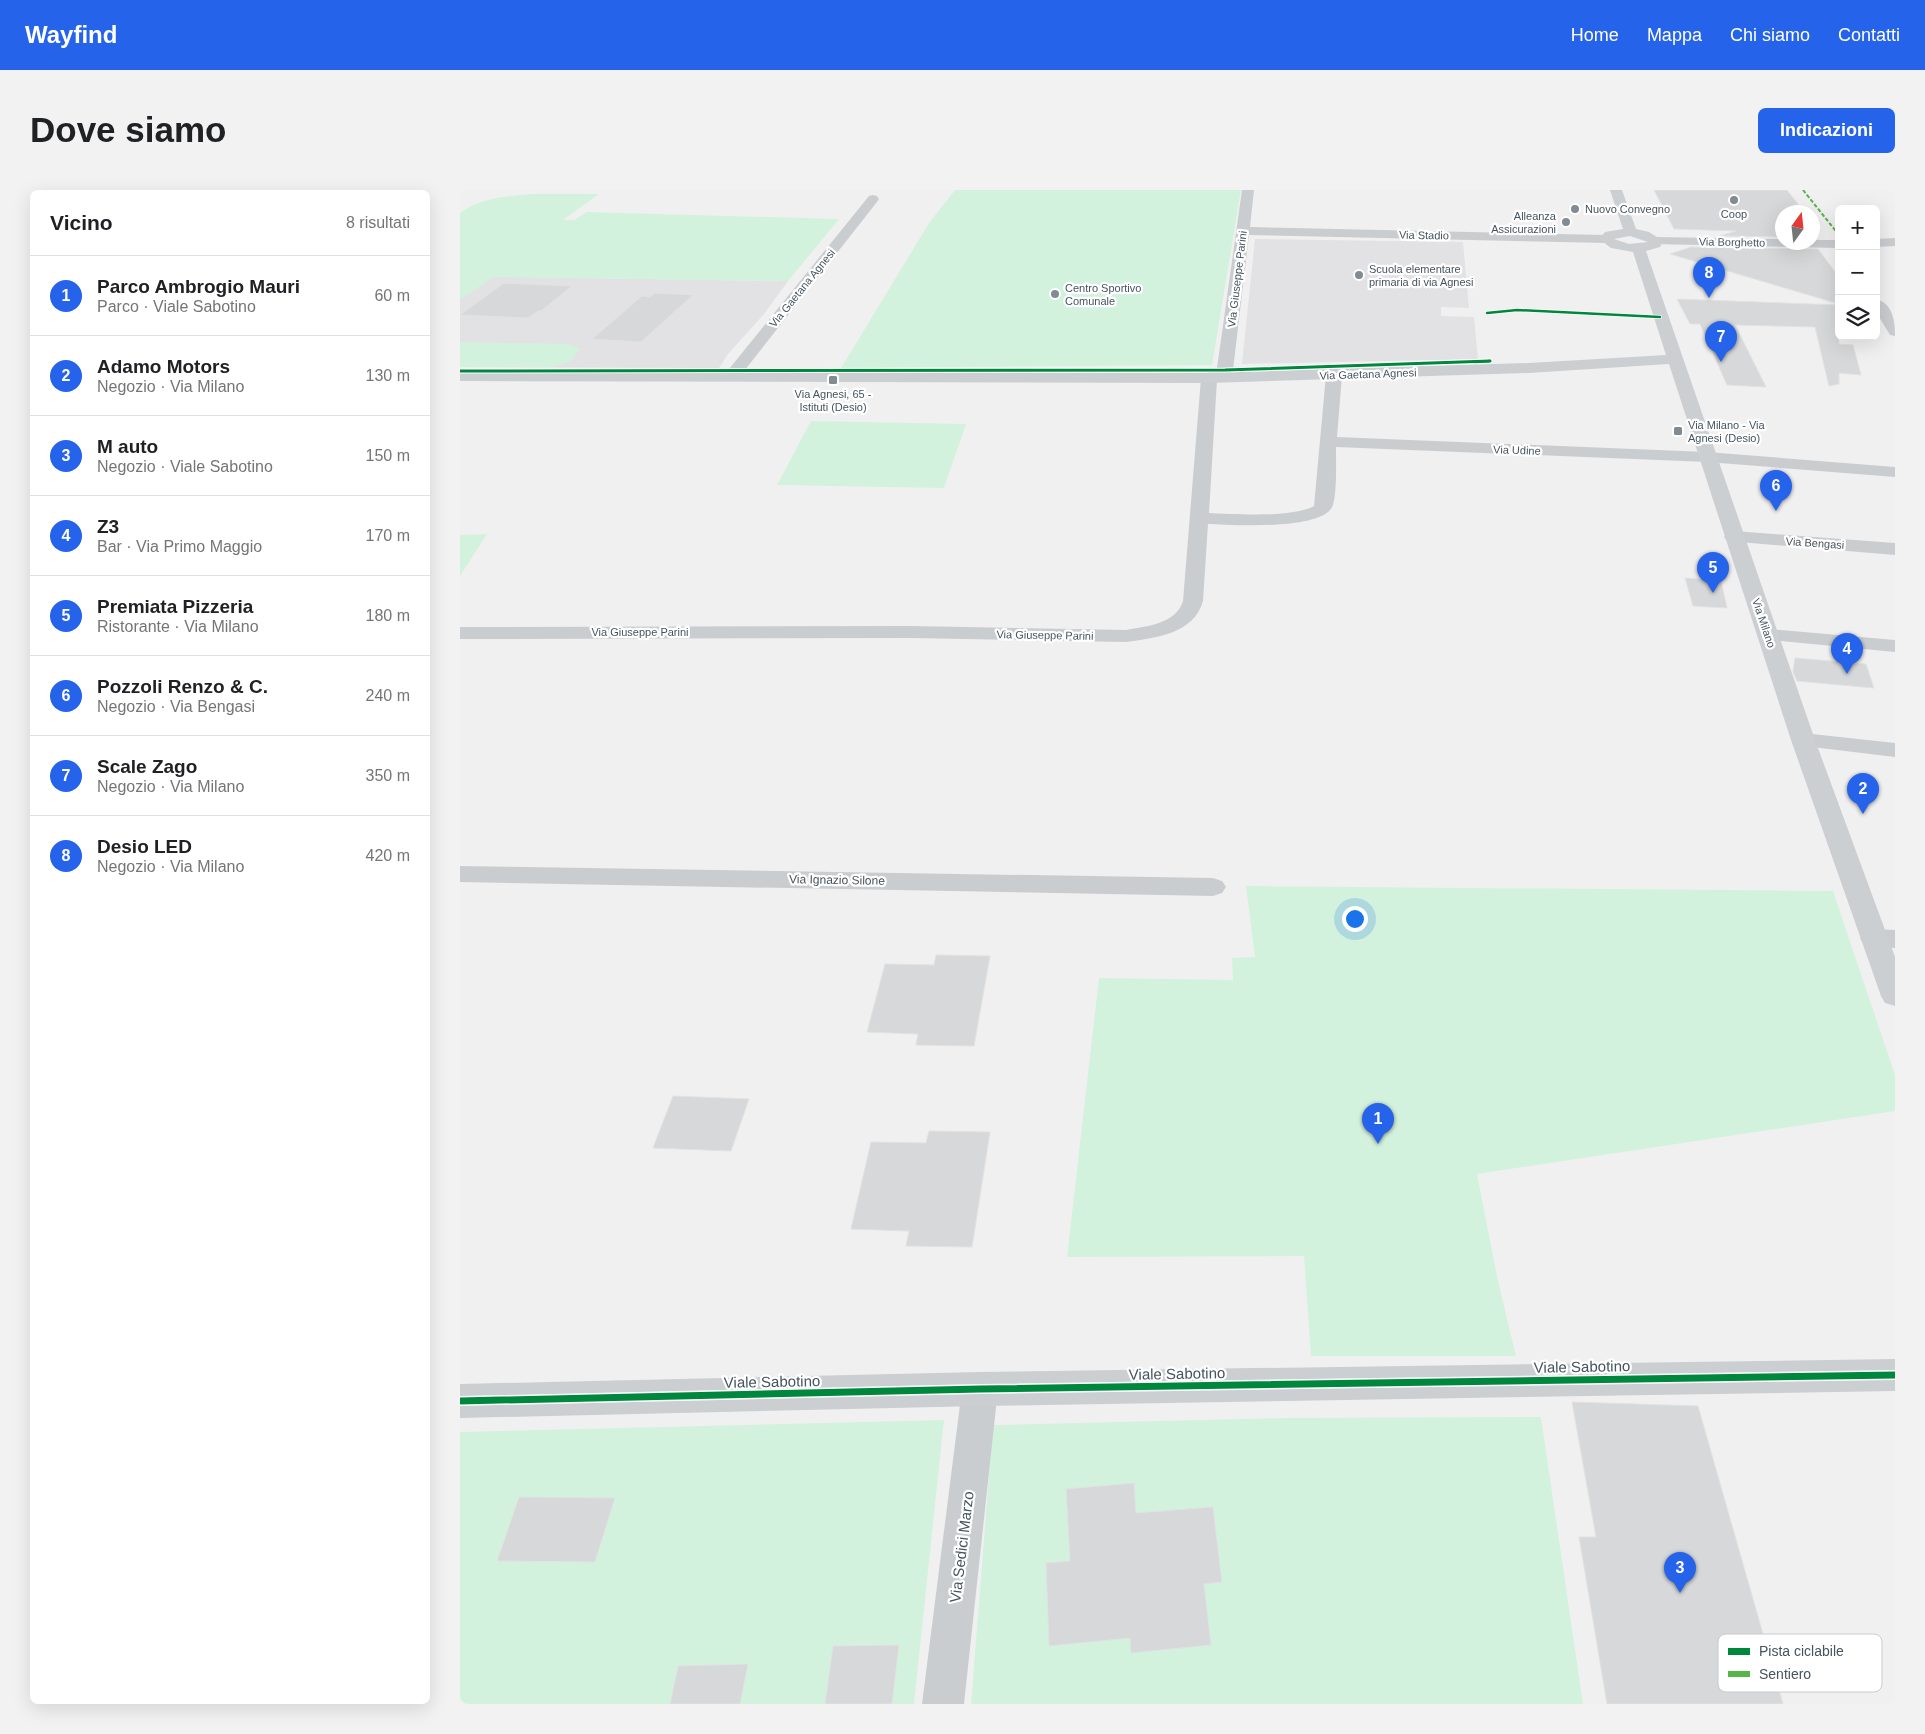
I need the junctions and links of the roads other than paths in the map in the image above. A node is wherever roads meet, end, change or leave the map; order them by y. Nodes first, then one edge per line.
1 (1248, 190) edge
2 (1616, 190) edge
3 (873, 199) dead end
4 (1243, 231) junction
5 (1641, 241) junction
6 (1895, 243) edge
7 (1833, 244) edge
8 (1880, 244) edge
9 (1880, 308) edge
10 (1895, 332) edge
11 (1674, 359) junction
12 (1334, 375) junction
13 (460, 376) edge
14 (731, 377) junction
15 (1210, 378) junction
16 (1328, 442) junction
17 (1707, 457) junction
18 (1895, 472) edge
19 (1200, 518) junction
20 (1734, 537) junction
21 (1895, 549) edge
22 (460, 632) edge
23 (1768, 635) junction
24 (1895, 646) edge
25 (1804, 740) junction
26 (1895, 750) edge
27 (460, 874) edge
28 (1213, 887) dead end
29 (1885, 938) edge
30 (1895, 996) edge
31 (1895, 1375) edge
32 (980, 1389) junction
33 (460, 1401) edge
34 (943, 1704) edge

1 - 4 street, Via Giuseppe Parini
2 - 5 street, Via Milano
3 - 14 street, Via Gaetana Agnesi
4 - 5 street, Via Stadio
4 - 15 street, Via Giuseppe Parini
5 - 7 street, Via Borghetto
5 - 11 street, Via Milano
6 - 8 street
9 - 10 street
11 - 12 street, Via Gaetana Agnesi
11 - 17 street, Via Milano
12 - 15 street, Via Gaetana Agnesi
12 - 16 street
13 - 14 street, Via Gaetana Agnesi
14 - 15 street, Via Gaetana Agnesi
15 - 19 street, Via Giuseppe Parini
16 - 17 street, Via Udine
16 - 19 street
17 - 18 street, Via Udine
17 - 20 street, Via Milano
19 - 22 street, Via Giuseppe Parini
20 - 21 street, Via Bengasi
20 - 23 street, Via Milano
23 - 24 street
23 - 25 street, Via Milano
25 - 26 street
25 - 29 street, Via Milano
27 - 28 street, Via Ignazio Silone
29 - 30 street, Via Milano
31 - 32 street, Viale Sabotino
32 - 33 street, Viale Sabotino
32 - 34 street, Via Sedici Marzo

